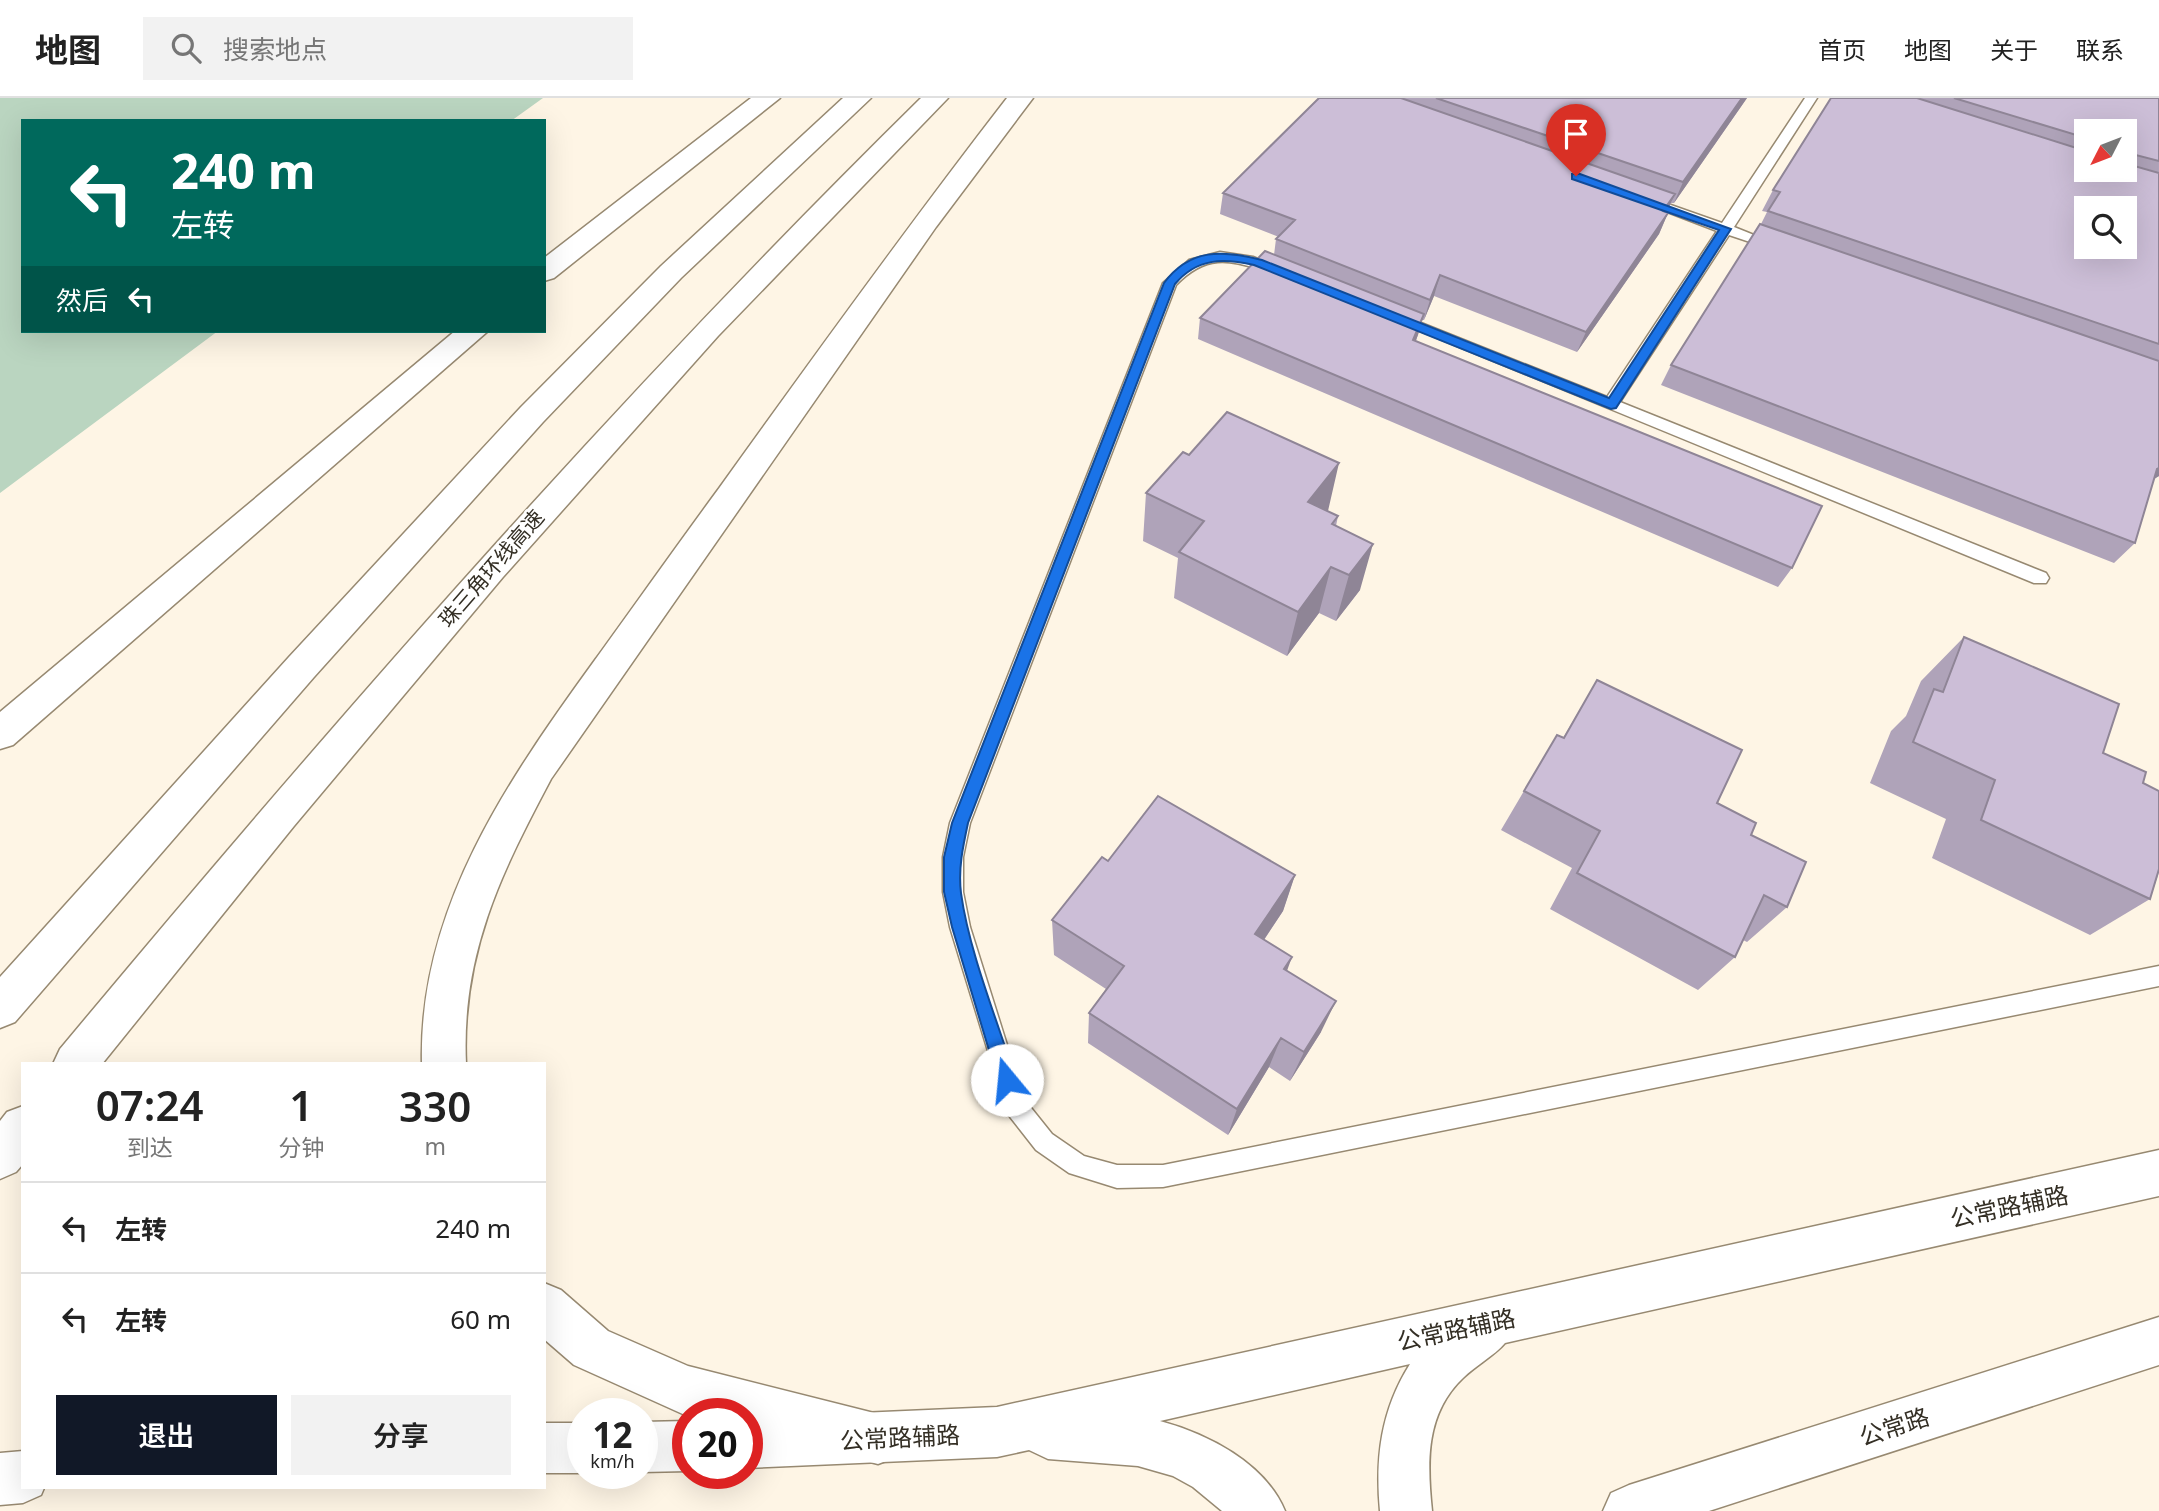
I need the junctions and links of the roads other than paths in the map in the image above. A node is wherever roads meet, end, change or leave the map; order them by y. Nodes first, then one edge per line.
1 (767, 98) edge
2 (858, 98) edge
3 (935, 98) edge
4 (1020, 98) edge
5 (1811, 98) edge
6 (1622, 193) edge
7 (1726, 229) junction
8 (1791, 252) edge
9 (546, 270) edge
10 (1296, 277) edge
11 (1384, 313) edge
12 (471, 333) edge
13 (1611, 404) junction
14 (2040, 578) dead end
15 (0, 734) edge
16 (2159, 976) edge
17 (0, 1008) edge
18 (77, 1062) edge
19 (444, 1062) edge
20 (21, 1130) edge
21 (0, 1156) edge
22 (2159, 1173) edge
23 (546, 1309) edge
24 (1504, 1318) junction
25 (2159, 1341) edge
26 (997, 1432) junction
27 (878, 1439) junction
28 (763, 1443) edge
29 (546, 1448) edge
30 (567, 1448) edge
31 (21, 1477) edge
32 (0, 1479) edge
33 (1259, 1511) edge
34 (1406, 1511) edge
35 (1629, 1511) edge

1 - 9 main road
2 - 17 main road
3 - 18 main road, 珠三角环线高速
4 - 19 main road
5 - 7 lane
6 - 7 lane
7 - 8 lane
7 - 13 lane
10 - 16 lane
11 - 13 lane
12 - 15 main road
13 - 14 lane
20 - 21 main road
22 - 24 main road, 公常路辅路
23 - 27 main road
24 - 26 main road, 公常路辅路
24 - 34 main road
25 - 35 main road, 公常路
26 - 27 main road, 公常路辅路
26 - 33 main road
27 - 28 main road, 公常路辅路
29 - 30 main road
31 - 32 main road

